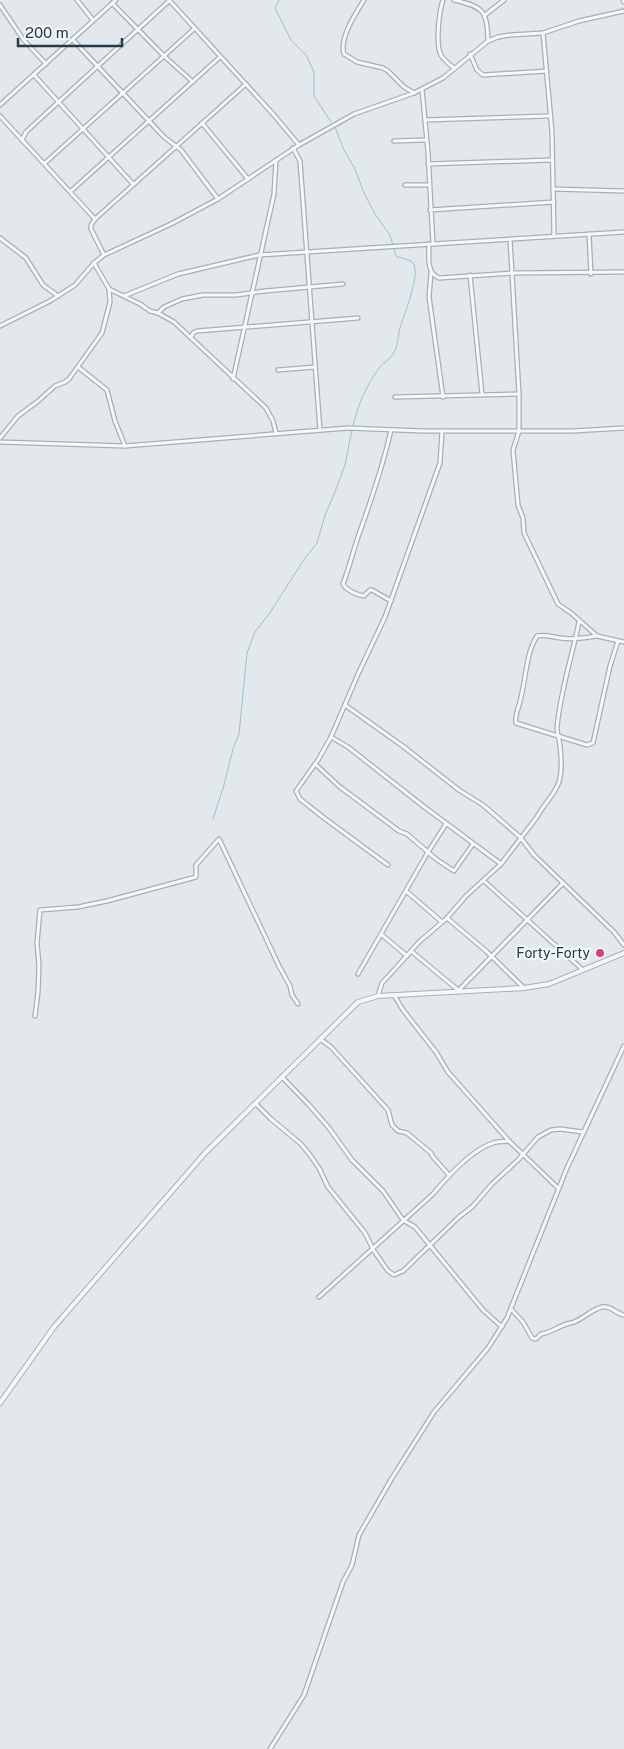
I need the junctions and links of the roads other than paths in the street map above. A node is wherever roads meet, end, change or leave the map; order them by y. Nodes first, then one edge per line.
1 (77, 0) edge
2 (116, 0) edge
3 (169, 0) edge
4 (364, 0) edge
5 (443, 0) edge
6 (454, 0) edge
7 (504, 0) edge
8 (112, 3) junction
9 (0, 5) edge
10 (624, 11) edge
11 (485, 16) junction
12 (93, 20) junction
13 (194, 29) junction
14 (138, 30) junction
15 (543, 33) junction
16 (73, 40) junction
17 (488, 41) junction
18 (470, 54) junction
19 (164, 56) junction
20 (220, 57) junction
21 (46, 64) junction
22 (98, 66) junction
23 (454, 68) junction
24 (547, 71) junction
25 (34, 75) junction
26 (193, 82) junction
27 (246, 84) junction
28 (422, 89) junction
29 (414, 93) junction
30 (123, 94) junction
31 (59, 102) junction
32 (0, 105) edge
33 (0, 116) edge
34 (549, 116) junction
35 (425, 120) junction
36 (148, 121) junction
37 (202, 124) junction
38 (83, 128) junction
39 (22, 140) junction
40 (426, 140) junction
41 (394, 141) dead end
42 (299, 145) junction
43 (176, 146) junction
44 (293, 148) junction
45 (109, 156) junction
46 (276, 160) junction
47 (552, 160) junction
48 (45, 163) junction
49 (428, 164) junction
50 (248, 179) junction
51 (133, 184) junction
52 (405, 185) dead end
53 (429, 185) junction
54 (553, 189) junction
55 (71, 191) junction
56 (624, 191) edge
57 (218, 199) junction
58 (554, 202) junction
59 (430, 210) junction
60 (95, 219) junction
61 (624, 232) edge
62 (589, 234) junction
63 (554, 236) junction
64 (0, 238) edge
65 (510, 239) junction
66 (431, 244) junction
67 (307, 252) junction
68 (104, 255) junction
69 (259, 255) junction
70 (94, 263) junction
71 (624, 272) edge
72 (432, 273) junction
73 (512, 273) junction
74 (592, 274) junction
75 (470, 275) junction
76 (343, 284) dead end
77 (310, 286) junction
78 (109, 289) junction
79 (252, 292) junction
80 (58, 296) junction
81 (124, 296) junction
82 (158, 313) junction
83 (358, 318) dead end
84 (312, 322) junction
85 (0, 326) edge
86 (244, 327) junction
87 (191, 337) junction
88 (78, 367) junction
89 (316, 367) junction
90 (278, 370) dead end
91 (233, 379) junction
92 (482, 394) junction
93 (519, 394) junction
94 (395, 397) dead end
95 (443, 397) junction
96 (624, 428) edge
97 (320, 430) junction
98 (391, 430) junction
99 (519, 430) junction
100 (442, 431) junction
101 (276, 433) junction
102 (0, 438) edge
103 (0, 442) edge
104 (125, 446) junction
105 (391, 601) junction
106 (579, 621) junction
107 (597, 636) junction
108 (575, 639) junction
109 (618, 640) junction
110 (624, 642) edge
111 (345, 705) junction
112 (558, 736) junction
113 (331, 737) junction
114 (315, 764) junction
115 (446, 824) junction
116 (520, 837) junction
117 (473, 844) junction
118 (428, 852) junction
119 (388, 864) dead end
120 (501, 864) junction
121 (484, 881) junction
122 (563, 883) junction
123 (406, 891) junction
124 (447, 918) junction
125 (526, 920) junction
126 (442, 922) junction
127 (382, 935) junction
128 (624, 945) edge
129 (411, 952) junction
130 (624, 953) edge
131 (407, 956) junction
132 (492, 956) junction
133 (584, 970) junction
134 (358, 974) dead end
135 (524, 988) junction
136 (458, 991) junction
137 (394, 995) junction
138 (378, 996) junction
139 (298, 1004) dead end
140 (35, 1016) dead end
141 (320, 1038) junction
142 (624, 1046) edge
143 (282, 1077) junction
144 (255, 1103) junction
145 (583, 1132) junction
146 (509, 1141) junction
147 (523, 1155) junction
148 (449, 1175) junction
149 (558, 1188) junction
150 (404, 1220) junction
151 (430, 1246) junction
152 (373, 1250) junction
153 (319, 1297) dead end
154 (511, 1309) junction
155 (624, 1315) edge
156 (502, 1327) junction
157 (0, 1403) edge
158 (270, 1749) edge

1 - 12 street
2 - 8 street
3 - 13 street
3 - 14 street
4 - 29 street
5 - 23 street
6 - 11 street
7 - 11 street
8 - 12 street
8 - 14 street
9 - 21 street
10 - 15 street
11 - 17 street
12 - 16 street
13 - 19 street
13 - 20 street
14 - 19 street
14 - 22 street
15 - 17 street
15 - 24 street
16 - 21 street
16 - 22 street
17 - 18 street
18 - 23 street
18 - 24 street
19 - 26 street
19 - 30 street
20 - 26 street
20 - 27 street
21 - 25 street
22 - 30 street
22 - 31 street
23 - 28 street
24 - 34 street
25 - 31 street
25 - 32 street
26 - 36 street
27 - 37 street
27 - 42 street
28 - 29 street
28 - 35 street
29 - 42 street
30 - 36 street
30 - 38 street
31 - 38 street
31 - 39 street
33 - 39 street
34 - 35 street
34 - 47 street
35 - 40 street
36 - 43 street
36 - 45 street
37 - 43 street
37 - 50 street
38 - 45 street
38 - 48 street
39 - 48 street
40 - 41 street
40 - 49 street
42 - 44 street
43 - 51 street
43 - 57 street
44 - 46 street
44 - 67 street
45 - 51 street
45 - 55 street
46 - 50 street
46 - 69 street
47 - 49 street
47 - 54 street
48 - 55 street
49 - 53 street
50 - 57 street
51 - 60 street
52 - 53 street
53 - 59 street
54 - 56 street
54 - 58 street
55 - 60 street
57 - 68 street
58 - 59 street
58 - 63 street
59 - 66 street
60 - 68 street
61 - 62 street
62 - 63 street
62 - 74 street
63 - 65 street
64 - 80 street
65 - 66 street
65 - 73 street
66 - 67 street
66 - 72 street
67 - 69 street
67 - 77 street
68 - 70 street
69 - 79 street
69 - 81 street
70 - 78 street
70 - 80 street
71 - 74 street
72 - 75 street
72 - 95 street
73 - 74 street
73 - 75 street
73 - 93 street
75 - 92 street
76 - 77 street
77 - 79 street
77 - 84 street
78 - 81 street
78 - 88 street
79 - 82 street
79 - 86 street
80 - 85 street
81 - 82 street
82 - 87 street
83 - 84 street
84 - 86 street
84 - 89 street
86 - 87 street
86 - 91 street
87 - 91 street
88 - 102 street
88 - 104 street
89 - 90 street
89 - 97 street
91 - 101 street
92 - 93 street
92 - 95 street
93 - 99 street
94 - 95 street
96 - 99 street
97 - 98 street
97 - 101 street
98 - 100 street
98 - 105 street
99 - 100 street
99 - 106 street
100 - 105 street
101 - 104 street
103 - 104 street
105 - 111 street
106 - 107 street
106 - 108 street
107 - 108 street
107 - 109 street
108 - 112 street
108 - 112 street
109 - 110 street
109 - 112 street
111 - 113 street
111 - 116 street
112 - 116 street
113 - 114 street
113 - 115 street
114 - 118 street
114 - 119 street
115 - 117 street
115 - 118 street
116 - 120 street
116 - 122 street
117 - 118 street
117 - 120 street
118 - 123 street
120 - 121 street
121 - 124 street
121 - 125 street
122 - 125 street
122 - 128 street
123 - 126 street
123 - 127 street
124 - 126 street
124 - 132 street
125 - 132 street
125 - 133 street
126 - 129 street
127 - 131 street
127 - 134 street
129 - 131 street
129 - 136 street
130 - 133 street
131 - 138 street
132 - 135 street
132 - 136 street
133 - 135 street
135 - 136 street
136 - 137 street
137 - 138 street
137 - 146 street
138 - 141 street
139 - 140 street
141 - 143 street
141 - 148 street
142 - 145 street
143 - 144 street
143 - 150 street
144 - 152 street
144 - 157 street
145 - 147 street
145 - 149 street
146 - 147 street
146 - 148 street
147 - 149 street
147 - 151 street
148 - 150 street
149 - 154 street
150 - 151 street
150 - 152 street
151 - 152 street
151 - 156 street
152 - 153 street
154 - 155 street
154 - 156 street
156 - 158 street

